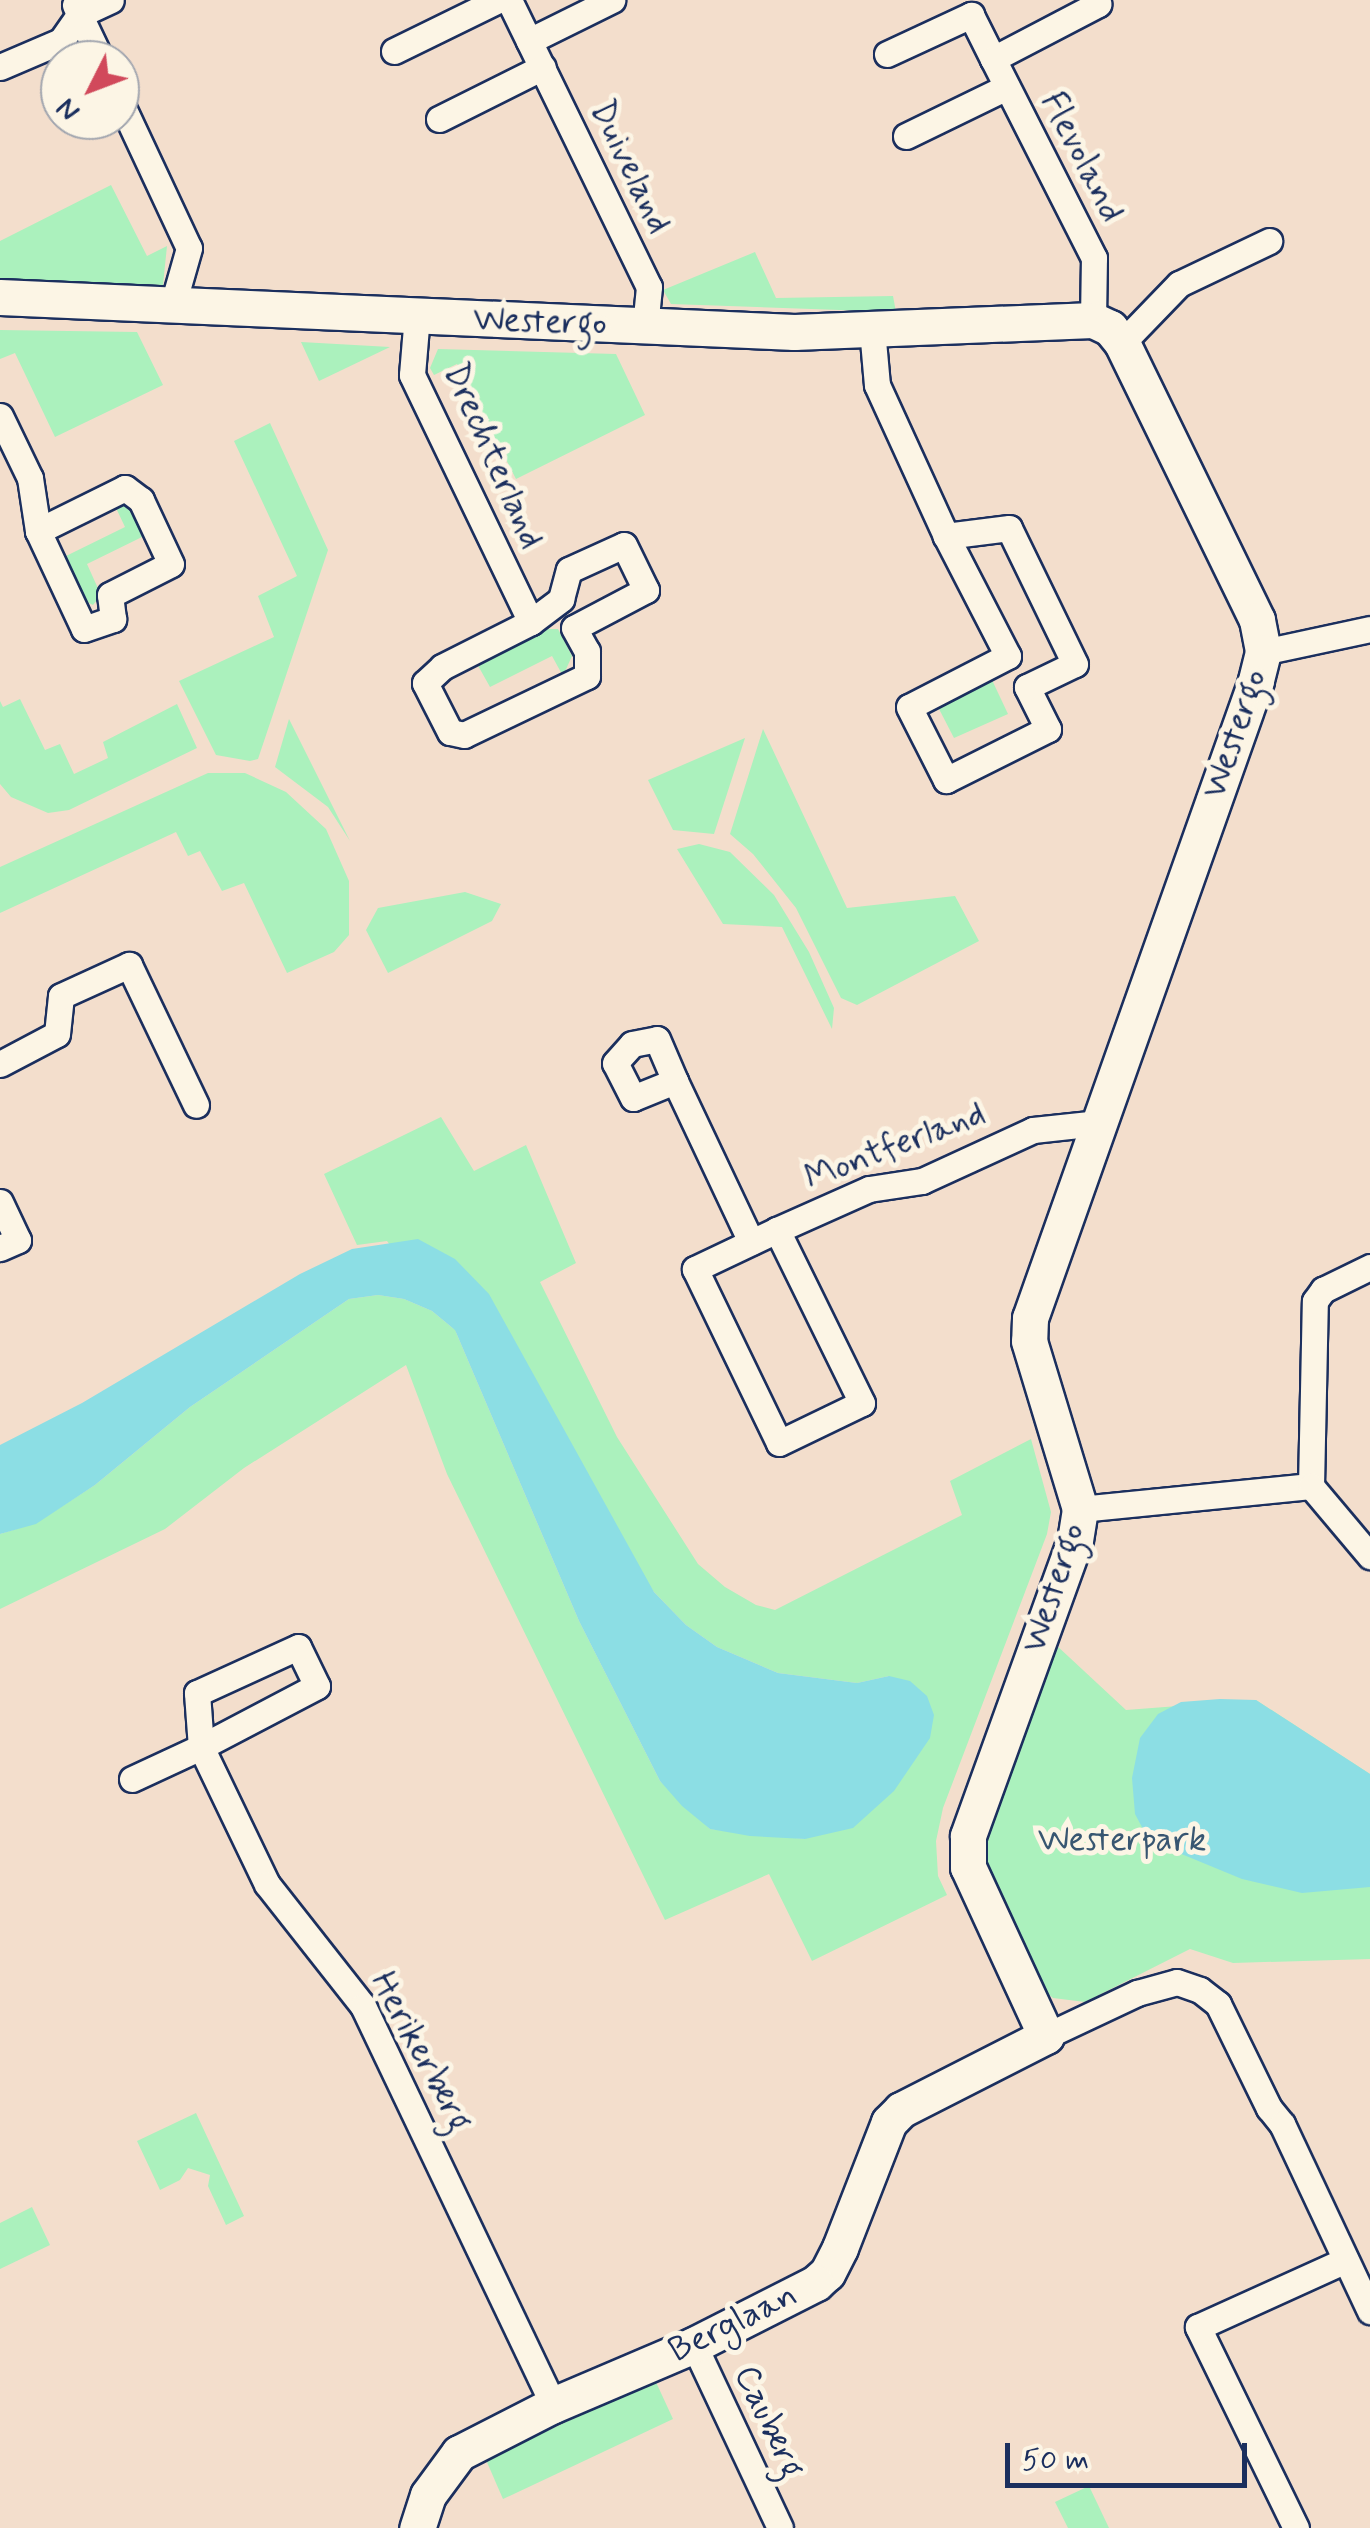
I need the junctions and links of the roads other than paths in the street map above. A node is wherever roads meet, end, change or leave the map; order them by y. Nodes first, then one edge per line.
1 (111, 0) edge
2 (498, 0) edge
3 (509, 0) edge
4 (612, 0) edge
5 (1096, 0) edge
6 (76, 8) edge
7 (91, 40) edge
8 (530, 40) junction
9 (394, 52) dead end
10 (887, 54) dead end
11 (993, 59) junction
12 (543, 66) junction
13 (0, 67) edge
14 (1007, 87) junction
15 (439, 119) dead end
16 (906, 136) dead end
17 (138, 140) edge
18 (1270, 240) dead end
19 (0, 297) edge
20 (173, 304) junction
21 (417, 316) junction
22 (1092, 320) junction
23 (645, 327) junction
24 (872, 330) junction
25 (1122, 343) junction
26 (0, 416) edge
27 (38, 532) junction
28 (946, 536) junction
29 (560, 600) junction
30 (531, 622) junction
31 (574, 628) junction
32 (1370, 629) edge
33 (1262, 652) junction
34 (1008, 656) junction
35 (1027, 687) junction
36 (0, 1064) edge
37 (675, 1081) dead end
38 (196, 1104) dead end
39 (1097, 1123) junction
40 (0, 1202) edge
41 (778, 1230) junction
42 (751, 1242) junction
43 (0, 1248) edge
44 (1370, 1268) edge
45 (1311, 1486) junction
46 (1080, 1509) junction
47 (1370, 1556) edge
48 (201, 1747) junction
49 (132, 1779) dead end
50 (1046, 2036) junction
51 (1346, 2260) junction
52 (1370, 2311) edge
53 (694, 2345) junction
54 (553, 2405) junction
55 (417, 2528) edge
56 (780, 2528) edge
57 (1296, 2528) edge

1 - 6 street
2 - 9 street
3 - 8 street, Duiveland
4 - 8 street
5 - 11 street
6 - 7 street
6 - 13 street
8 - 12 street, Duiveland
10 - 11 street, Flevoland
11 - 14 street, Flevoland
12 - 15 street
12 - 23 street, Duiveland
14 - 16 street, Flevoland
14 - 22 street, Flevoland
17 - 20 street
18 - 25 street
19 - 20 street, Westergo
20 - 21 street, Westergo
21 - 23 street, Westergo
21 - 30 street, Drechterland
22 - 24 street, Westergo
22 - 25 street, Westergo
23 - 24 street, Westergo
24 - 28 street
25 - 33 street, Westergo
26 - 27 street
27 - 27 street
28 - 34 street
28 - 35 street
29 - 30 street
29 - 31 street
29 - 31 street
30 - 31 street
32 - 33 street
33 - 39 street, Westergo
34 - 35 street
34 - 35 street
36 - 38 street
37 - 42 street
39 - 41 street, Montferland
39 - 46 street, Westergo
40 - 43 street
41 - 42 street, Montferland
41 - 42 street, Montferland
44 - 45 street
45 - 46 street
45 - 47 street
46 - 50 street, Westergo
48 - 48 street, Herikerberg
48 - 49 street, Herikerberg
48 - 54 street, Herikerberg
50 - 51 street
50 - 53 street, Berglaan
51 - 52 street
51 - 57 street
53 - 54 street, Berglaan
53 - 56 street, Cauberg
54 - 55 street, Berglaan

